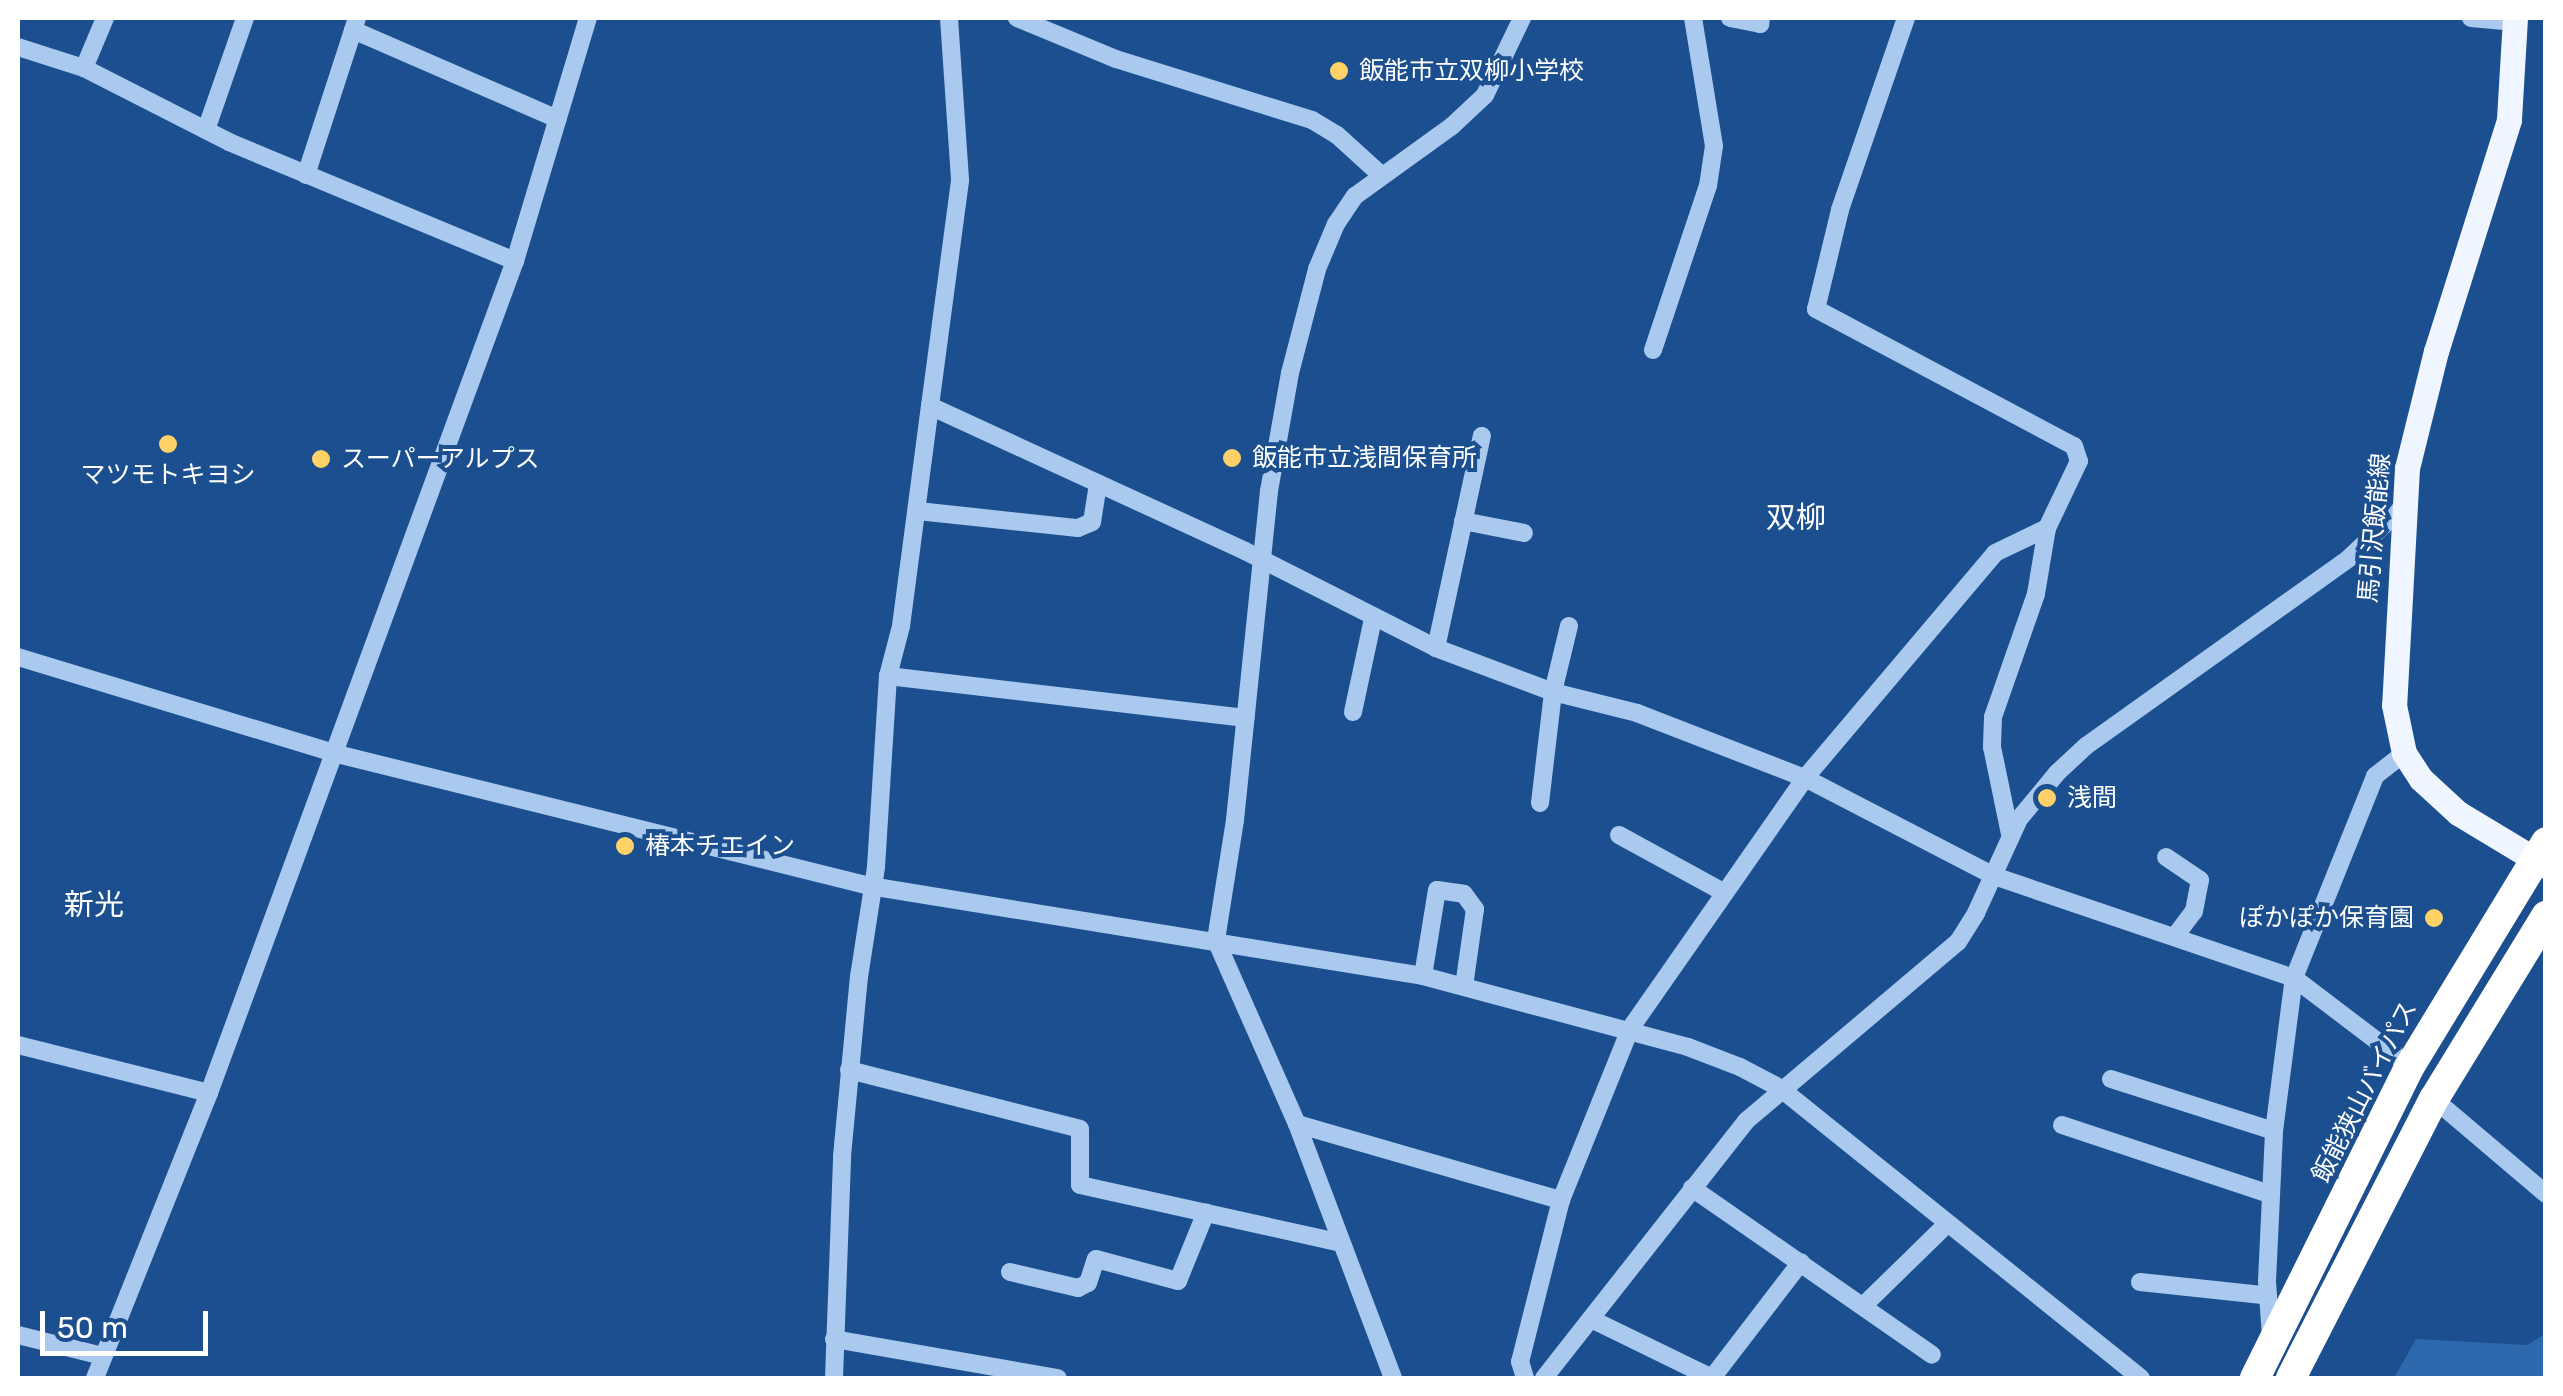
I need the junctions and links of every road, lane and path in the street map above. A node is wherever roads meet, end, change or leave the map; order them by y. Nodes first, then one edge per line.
1 (105, 18) edge
2 (245, 18) edge
3 (588, 18) edge
4 (949, 18) edge
5 (1017, 18) edge
6 (1522, 18) edge
7 (1693, 18) edge
8 (1730, 18) edge
9 (1762, 18) edge
10 (1906, 18) edge
11 (2472, 18) edge
12 (2515, 20) edge
13 (355, 24) edge
14 (18, 47) edge
15 (84, 68) junction
16 (558, 119) junction
17 (206, 130) junction
18 (1380, 174) junction
19 (306, 175) junction
20 (515, 261) junction
21 (1652, 350) dead end
22 (930, 406) junction
23 (1482, 436) dead end
24 (1098, 484) junction
25 (2402, 508) junction
26 (918, 511) junction
27 (1463, 520) junction
28 (2047, 528) junction
29 (1524, 533) dead end
30 (1261, 560) junction
31 (1373, 619) junction
32 (1569, 626) dead end
33 (1436, 648) junction
34 (18, 657) edge
35 (888, 676) junction
36 (1553, 692) junction
37 (1353, 712) dead end
38 (1246, 718) junction
39 (333, 753) junction
40 (2404, 753) junction
41 (1805, 778) junction
42 (1540, 803) dead end
43 (2010, 834) junction
44 (1619, 835) dead end
45 (2542, 856) edge
46 (2166, 857) dead end
47 (1994, 876) junction
48 (870, 886) junction
49 (1723, 892) junction
50 (2546, 916) edge
51 (2176, 935) junction
52 (1216, 940) junction
53 (1424, 976) junction
54 (2294, 978) junction
55 (1464, 986) junction
56 (1630, 1029) junction
57 (18, 1045) edge
58 (2410, 1066) junction
59 (850, 1070) junction
60 (2111, 1079) dead end
61 (1780, 1088) junction
62 (210, 1093) junction
63 (2434, 1099) junction
64 (1297, 1124) junction
65 (2062, 1124) dead end
66 (2274, 1130) junction
67 (1692, 1188) junction
68 (2270, 1194) junction
69 (2546, 1194) edge
70 (1561, 1200) junction
71 (1206, 1212) junction
72 (1946, 1224) junction
73 (1338, 1242) junction
74 (1801, 1262) junction
75 (1010, 1272) dead end
76 (2140, 1282) dead end
77 (2262, 1295) dead end
78 (1864, 1306) junction
79 (1591, 1320) junction
80 (18, 1335) edge
81 (834, 1339) junction
82 (2272, 1346) junction
83 (1932, 1355) dead end
84 (103, 1356) junction
85 (96, 1378) edge
86 (834, 1378) edge
87 (1058, 1378) edge
88 (1393, 1378) edge
89 (1525, 1378) edge
90 (1544, 1378) edge
91 (1712, 1378) edge
92 (2141, 1378) edge
93 (2255, 1378) edge
94 (2291, 1378) edge

1 - 15 street
2 - 17 street
3 - 16 street
4 - 22 street
5 - 18 street
6 - 18 street
7 - 21 street
8 - 9 street
10 - 28 street
11 - 12 street
12 - 25 main road, 馬引沢飯能線
13 - 16 street
13 - 19 street
14 - 15 street
15 - 17 street
16 - 20 street
17 - 19 street
18 - 30 street
19 - 20 street
20 - 39 street
22 - 24 street
22 - 26 street
23 - 27 street
24 - 26 street
24 - 30 street
25 - 40 main road, 馬引沢飯能線
25 - 43 street
26 - 35 street
27 - 29 street
27 - 33 street
28 - 41 street
28 - 43 street
30 - 31 street
30 - 38 street
31 - 33 street
31 - 37 street
32 - 36 street
33 - 36 street
34 - 39 street
35 - 38 street
35 - 48 street
36 - 41 street
36 - 42 street
38 - 52 street
39 - 48 street
39 - 62 street
40 - 45 main road, 馬引沢飯能線
40 - 54 street
41 - 47 street
41 - 49 street
43 - 47 street
44 - 49 street
45 - 58 highway, 飯能狭山バイパス
46 - 51 street
47 - 51 street
47 - 61 street
48 - 52 street
48 - 59 street
49 - 56 street
50 - 63 highway
51 - 54 street
52 - 53 street
52 - 64 street
53 - 55 street
53 - 55 street
54 - 58 street
54 - 66 street
55 - 56 street
56 - 61 street
56 - 70 street
57 - 62 street
58 - 82 highway, 飯能狭山バイパス
59 - 71 street
59 - 81 street
60 - 66 street
61 - 67 street
61 - 72 street
62 - 84 street
63 - 69 street
63 - 94 highway
64 - 70 street
64 - 73 street
65 - 68 street
66 - 68 street
67 - 74 street
67 - 79 street
68 - 82 street
70 - 89 street
71 - 73 street
71 - 75 street
72 - 78 street
72 - 92 street
73 - 88 street
74 - 78 street
74 - 91 street
76 - 77 street
78 - 83 street
79 - 90 street
79 - 91 street
80 - 84 street
81 - 86 street
81 - 87 street
82 - 93 highway, 飯能狭山バイパス
84 - 85 street

